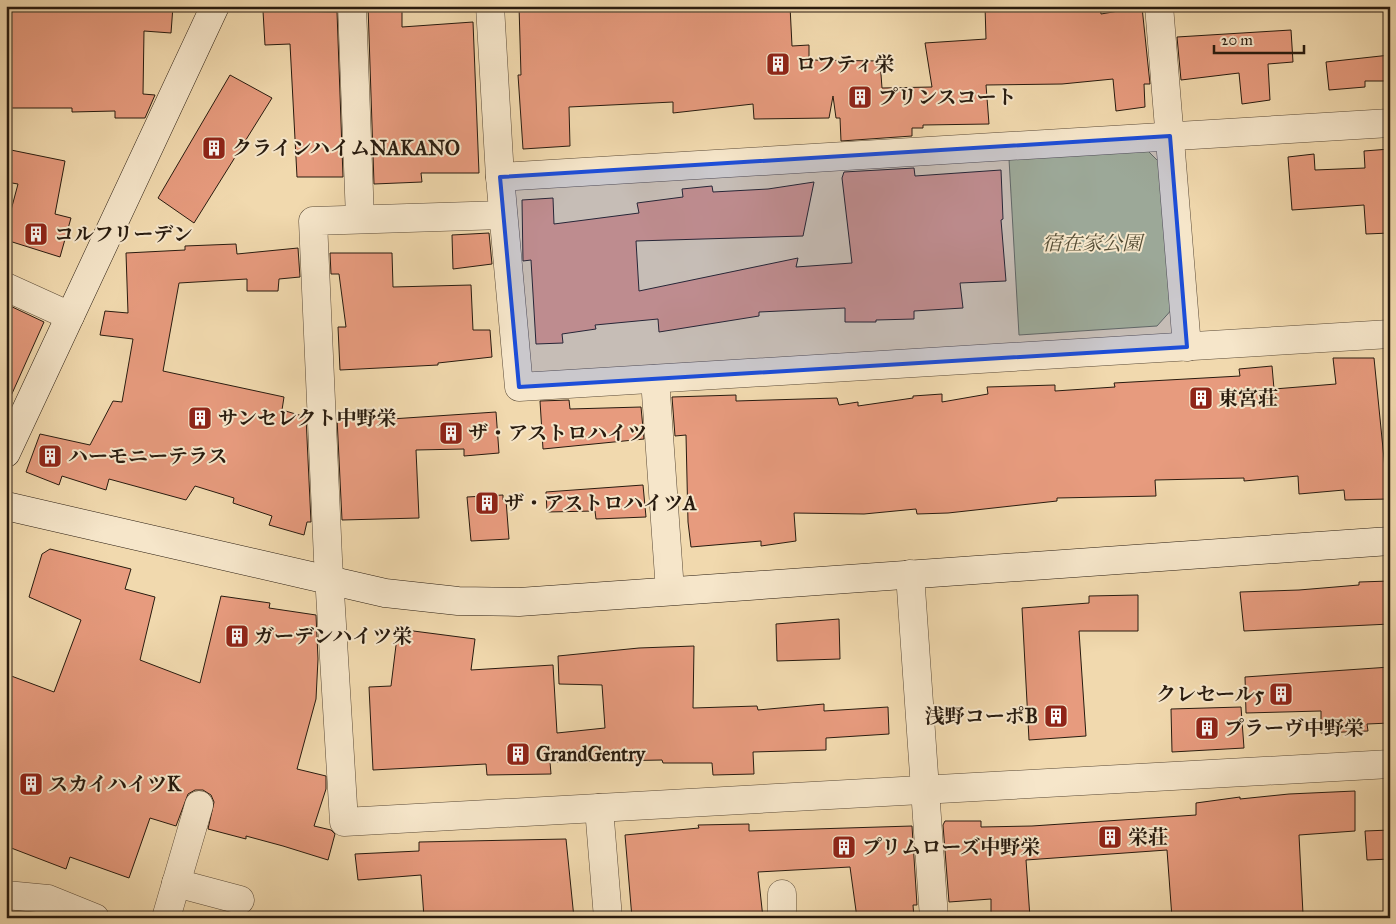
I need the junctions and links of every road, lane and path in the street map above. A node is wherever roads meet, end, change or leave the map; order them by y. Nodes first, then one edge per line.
1 (215, 6) edge
2 (352, 6) edge
3 (490, 6) edge
4 (1160, 6) edge
5 (1390, 123) edge
6 (1170, 136) junction
7 (500, 177) junction
8 (504, 215) junction
9 (360, 219) junction
10 (6, 287) edge
11 (70, 316) junction
12 (1390, 334) edge
13 (1187, 346) junction
14 (655, 379) junction
15 (6, 453) edge
16 (6, 506) edge
17 (1390, 541) edge
18 (910, 574) junction
19 (329, 580) junction
20 (670, 591) junction
21 (1390, 764) edge
22 (925, 790) junction
23 (199, 805) dead end
24 (599, 808) junction
25 (176, 883) junction
26 (6, 895) edge
27 (240, 900) dead end
28 (95, 918) edge
29 (166, 918) edge
30 (608, 918) edge
31 (934, 918) edge

1 - 11 street
2 - 9 street
3 - 7 street
4 - 6 street
5 - 6 street
6 - 7 street
6 - 13 street
7 - 8 street
8 - 9 street
8 - 14 street
9 - 19 street
10 - 11 street
11 - 15 street
12 - 13 street
13 - 14 street
14 - 20 street
16 - 19 street
17 - 18 street
18 - 20 street
18 - 22 street
19 - 20 street
19 - 24 street
21 - 22 street
22 - 24 street
22 - 31 street
23 - 25 street
24 - 30 street
25 - 27 street
25 - 29 street
26 - 28 street

